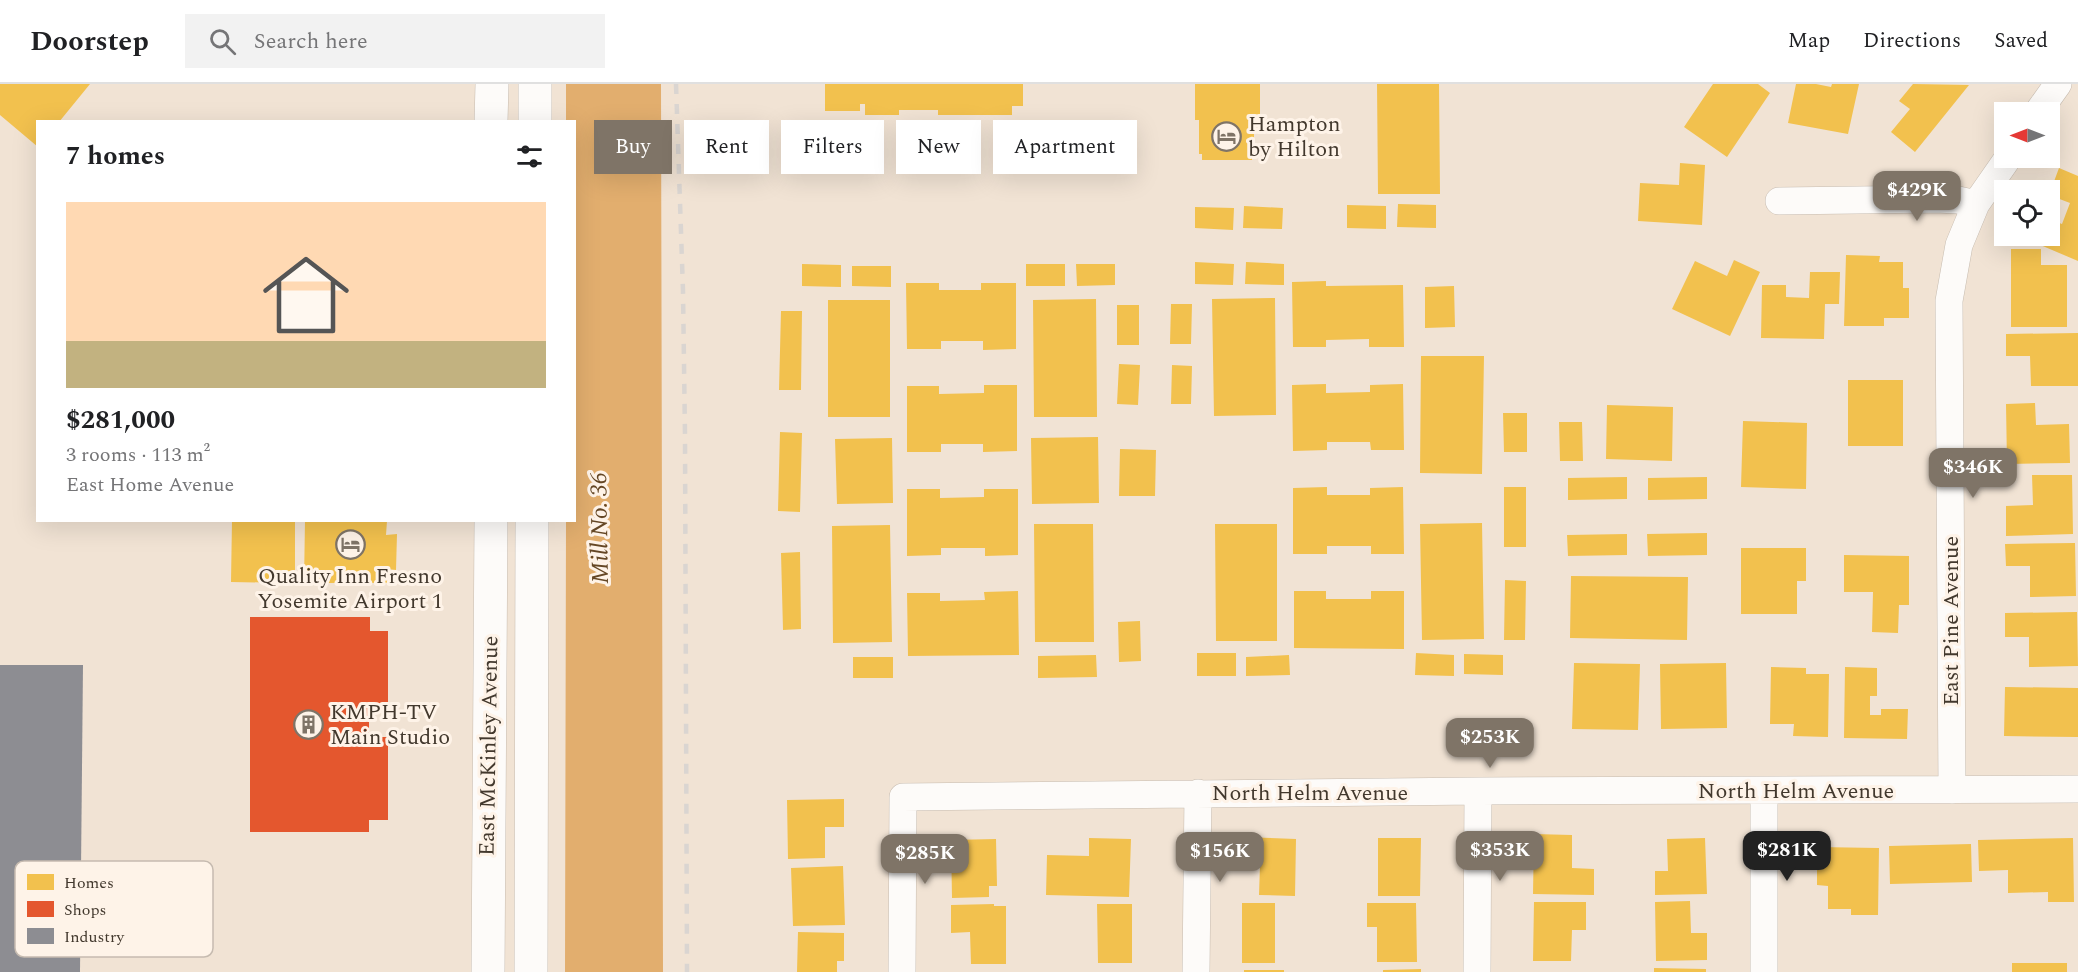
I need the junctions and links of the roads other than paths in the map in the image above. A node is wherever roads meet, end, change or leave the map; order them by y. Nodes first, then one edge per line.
1 (492, 84) edge
2 (513, 84) edge
3 (535, 84) edge
4 (2058, 84) edge
5 (2045, 102) edge
6 (492, 120) edge
7 (513, 120) edge
8 (535, 120) edge
9 (2001, 168) edge
10 (1779, 201) dead end
11 (1976, 204) junction
12 (491, 522) edge
13 (532, 522) edge
14 (2078, 789) edge
15 (1952, 790) junction
16 (1478, 791) junction
17 (1764, 792) junction
18 (1198, 793) junction
19 (488, 972) edge
20 (531, 972) edge
21 (902, 972) edge
22 (1196, 972) edge
23 (1477, 972) edge
24 (1764, 972) edge

1 - 6 main road
2 - 7 main road
3 - 8 main road
4 - 5 street
9 - 11 street, East Pine Avenue
10 - 11 street
11 - 15 street, East Pine Avenue
12 - 19 main road, East McKinley Avenue
13 - 20 main road, East McKinley Avenue
14 - 15 street, North Helm Avenue
15 - 17 street, North Helm Avenue
16 - 17 street, North Helm Avenue
16 - 18 street, North Helm Avenue
16 - 23 street
17 - 24 street
18 - 21 street, North Helm Avenue
18 - 22 street

